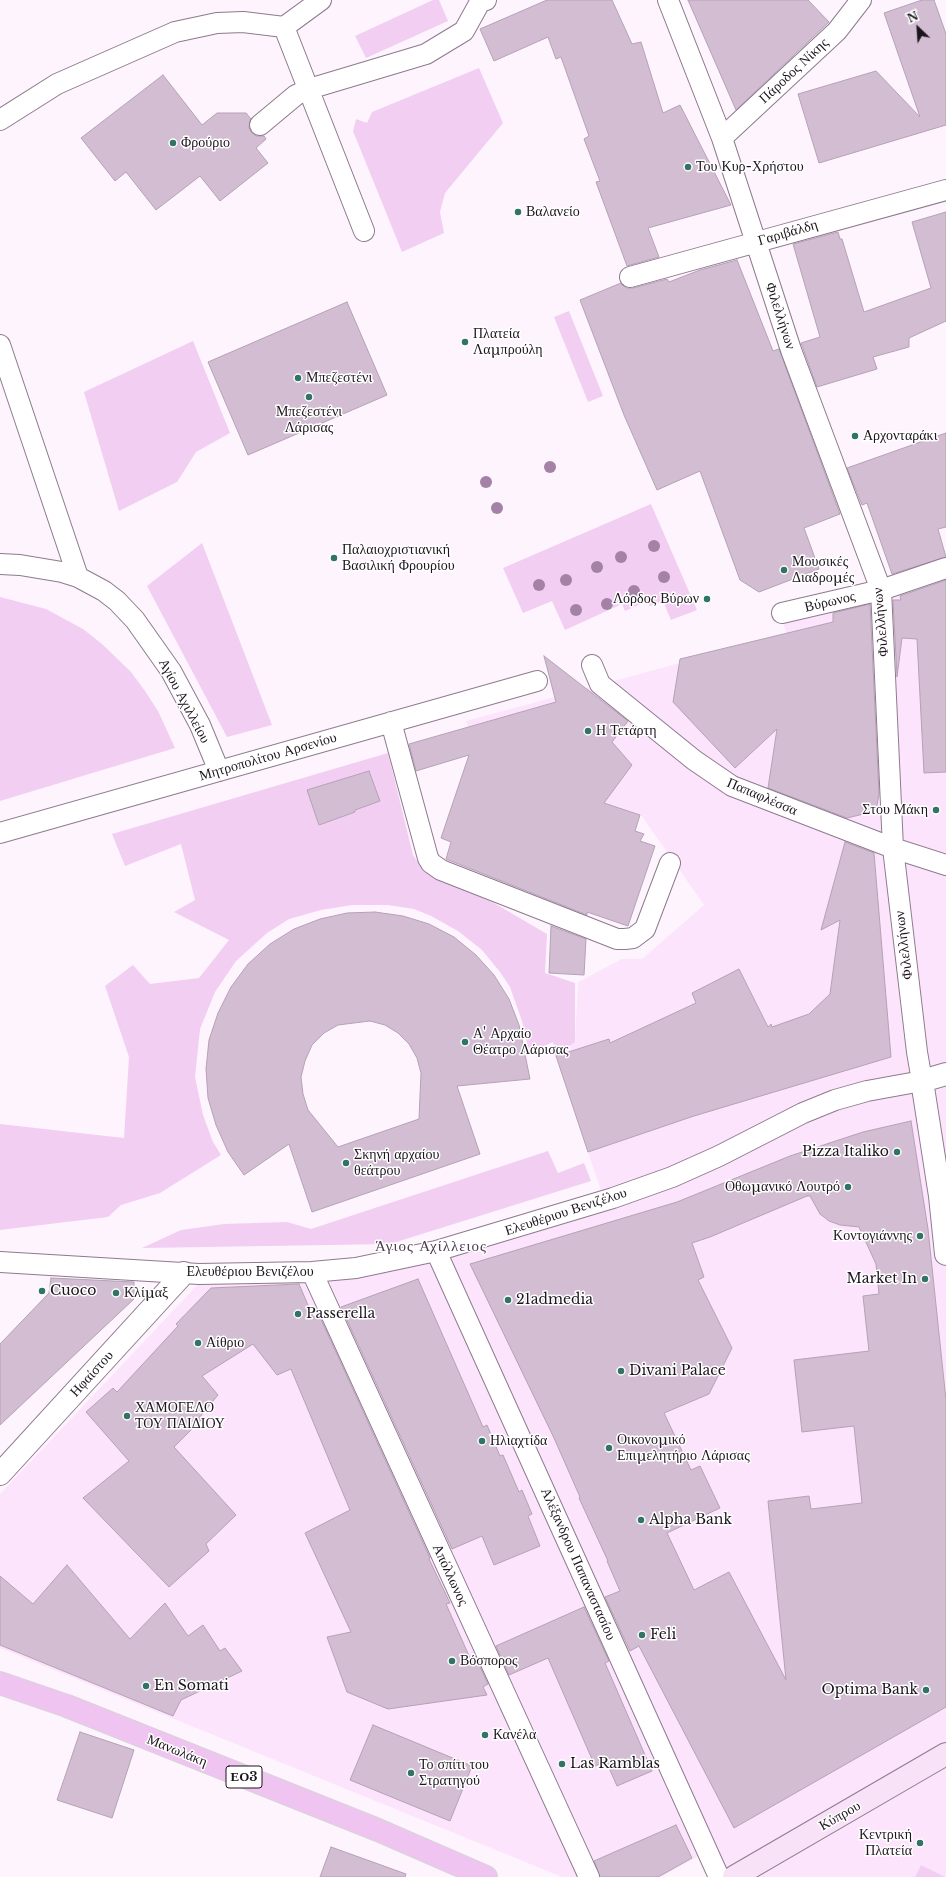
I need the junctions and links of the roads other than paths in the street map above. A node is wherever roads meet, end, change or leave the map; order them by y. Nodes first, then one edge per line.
1 (321, 0) edge
2 (668, 0) edge
3 (861, 0) edge
4 (482, 1) edge
5 (284, 27) junction
6 (309, 89) junction
7 (0, 120) edge
8 (260, 125) dead end
9 (722, 138) junction
10 (946, 190) edge
11 (364, 231) dead end
12 (756, 242) junction
13 (630, 277) dead end
14 (0, 345) edge
15 (0, 564) edge
16 (946, 568) edge
17 (78, 577) junction
18 (881, 590) junction
19 (782, 614) dead end
20 (592, 666) dead end
21 (537, 680) dead end
22 (391, 722) junction
23 (219, 771) junction
24 (0, 833) edge
25 (893, 848) junction
26 (670, 863) dead end
27 (946, 865) edge
28 (946, 1074) edge
29 (922, 1081) junction
30 (943, 1198) edge
31 (436, 1251) junction
32 (946, 1254) edge
33 (0, 1262) edge
34 (312, 1272) junction
35 (184, 1273) junction
36 (0, 1474) edge
37 (0, 1683) edge
38 (946, 1754) edge
39 (486, 1877) edge
40 (589, 1877) edge
41 (719, 1877) edge
42 (734, 1877) edge

1 - 5 street
2 - 9 street, Φιλελλήνων
3 - 9 street, Πάροδος Νίκης
4 - 6 street
5 - 6 street
5 - 7 street
6 - 8 street
6 - 11 street
9 - 12 street, Φιλελλήνων
10 - 12 street, Γαριβάλδη
12 - 13 street, Γαριβάλδη
12 - 18 street, Φιλελλήνων
14 - 17 street
15 - 17 street, Αγίου Αχιλλείου
16 - 18 street, Βύρωνος
17 - 23 street, Αγίου Αχιλλείου
18 - 19 street, Βύρωνος
18 - 25 street, Φιλελλήνων
20 - 25 street, Παπαφλέσσα
21 - 22 street, Μητροπολίτου Αρσενίου
22 - 23 street, Μητροπολίτου Αρσενίου
22 - 26 street
23 - 24 street, Μητροπολίτου Αρσενίου
25 - 27 street, Παπαφλέσσα
25 - 29 street, Φιλελλήνων
28 - 29 street, Ελευθέριου Βενιζέλου
29 - 30 street, Φιλελλήνων
29 - 31 street, Ελευθέριου Βενιζέλου
30 - 32 street, Φιλελλήνων
31 - 34 street, Ελευθέριου Βενιζέλου
31 - 41 street, Αλέξανδρου Παπαναστασίου
33 - 35 street, Ελευθέριου Βενιζέλου
34 - 35 street, Ελευθέριου Βενιζέλου
34 - 40 street, Απόλλωνος
35 - 36 street, Ηφαίστου
37 - 39 main road, Μανωλάκη / ΕΟ3
38 - 42 main road, Κύπρου

